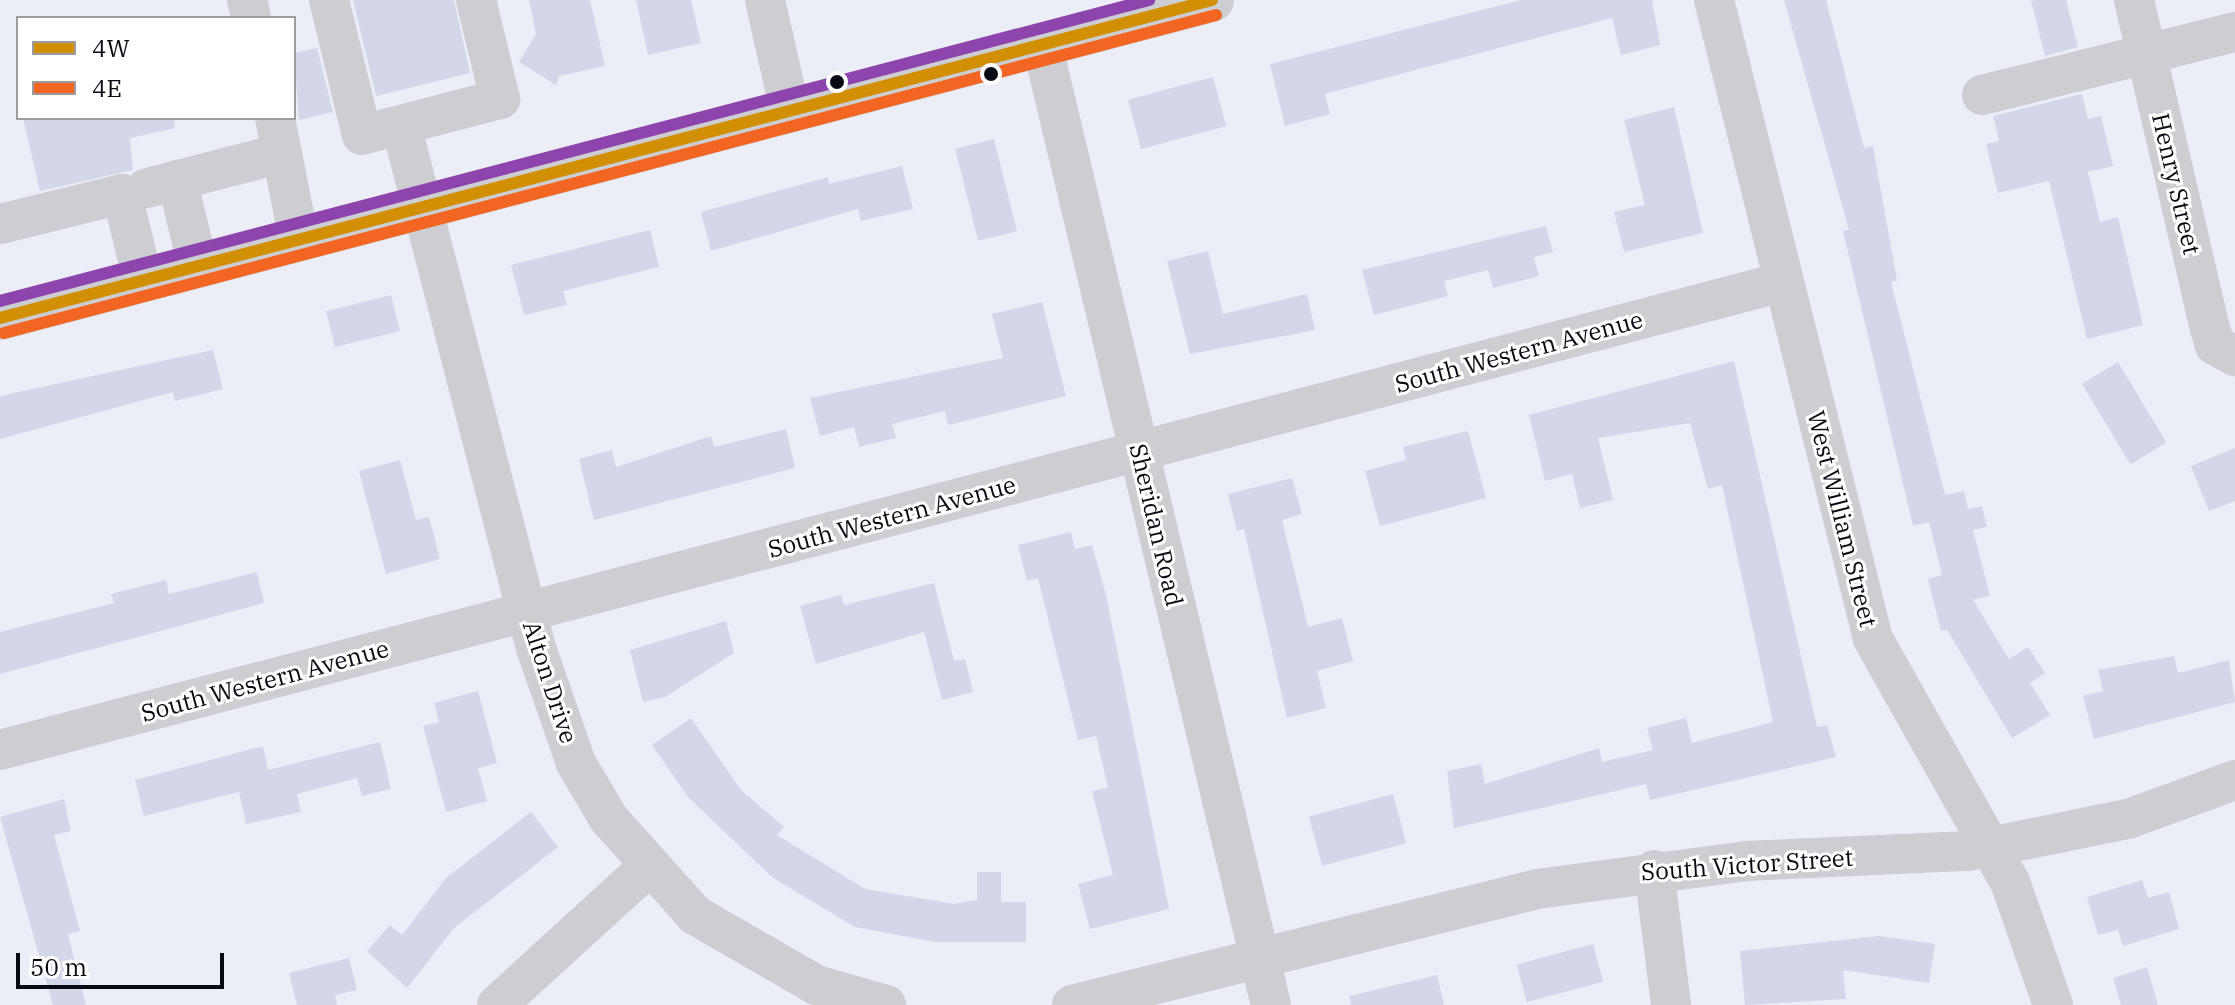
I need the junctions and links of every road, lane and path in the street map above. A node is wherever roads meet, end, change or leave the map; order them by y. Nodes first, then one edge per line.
1 (329, 0) edge
2 (476, 0) edge
3 (765, 0) edge
4 (1212, 0) edge
5 (1714, 0) edge
6 (2134, 0) edge
7 (2235, 32) edge
8 (1042, 44) junction
9 (2147, 55) junction
10 (1982, 95) dead end
11 (790, 111) junction
12 (401, 125) junction
13 (279, 136) edge
14 (422, 207) junction
15 (0, 224) edge
16 (299, 240) junction
17 (198, 266) junction
18 (143, 281) junction
19 (1783, 282) junction
20 (2, 311) edge
21 (2235, 356) edge
22 (1139, 452) junction
23 (528, 612) junction
24 (0, 750) edge
25 (2235, 780) edge
26 (1991, 847) junction
27 (647, 868) junction
28 (1654, 870) junction
29 (1260, 959) junction
30 (497, 1005) edge
31 (886, 1005) edge
32 (1072, 1005) edge
33 (1271, 1005) edge
34 (1671, 1005) edge
35 (2053, 1005) edge

1 - 12 street
2 - 12 street
3 - 11 street
4 - 8 main road
5 - 19 street, West William Street
6 - 9 street, Henry Street
7 - 9 street
8 - 11 main road
8 - 22 street, Sheridan Road
9 - 10 street
9 - 21 street, Henry Street
11 - 14 main road
12 - 14 street, Alton Drive
13 - 16 street
13 - 17 street
14 - 16 main road
14 - 23 street, Alton Drive
15 - 18 street
16 - 17 main road
17 - 18 main road
18 - 20 main road
19 - 22 street, South Western Avenue
19 - 26 street, West William Street
22 - 23 street, South Western Avenue
22 - 29 street, Sheridan Road
23 - 24 street, South Western Avenue
23 - 27 street, Alton Drive
25 - 26 street, South Victor Street
26 - 28 street, South Victor Street
26 - 35 street, West William Street
27 - 30 street
27 - 31 street, Alton Drive
28 - 29 street, South Victor Street
28 - 34 street
29 - 32 street
29 - 33 street, Sheridan Road

